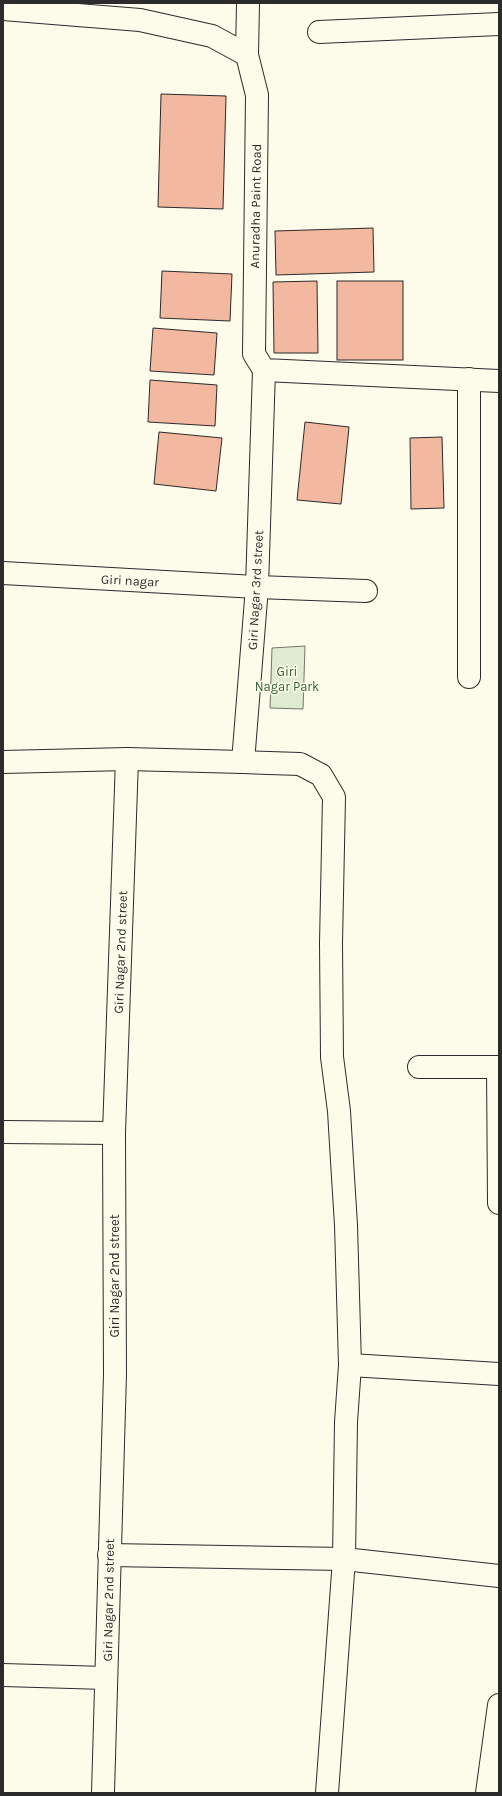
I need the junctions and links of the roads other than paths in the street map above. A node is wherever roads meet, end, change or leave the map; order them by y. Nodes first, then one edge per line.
1 (248, 3) edge
2 (3, 9) edge
3 (141, 12) edge
4 (499, 24) edge
5 (320, 32) dead end
6 (247, 55) junction
7 (264, 370) junction
8 (469, 379) junction
9 (499, 381) edge
10 (3, 573) edge
11 (257, 587) junction
12 (366, 591) dead end
13 (470, 677) dead end
14 (127, 759) junction
15 (3, 762) edge
16 (243, 762) junction
17 (419, 1067) dead end
18 (498, 1067) edge
19 (3, 1132) edge
20 (114, 1132) junction
21 (499, 1203) edge
22 (350, 1365) junction
23 (499, 1374) edge
24 (109, 1555) junction
25 (344, 1559) junction
26 (499, 1576) edge
27 (3, 1675) edge
28 (106, 1678) junction
29 (499, 1705) edge
30 (103, 1793) edge
31 (327, 1793) edge
32 (487, 1793) edge

1 - 6 street, Anuradha Paint Road
2 - 3 street
3 - 6 street
4 - 5 street
6 - 7 street, Anuradha Paint Road
7 - 8 street
7 - 11 street, Giri Nagar 3rd street
8 - 9 street
8 - 13 street
10 - 11 street, Giri nagar
11 - 12 street, Giri nagar
11 - 16 street, Giri Nagar 3rd street
14 - 15 street
14 - 16 street
14 - 20 street, Giri Nagar 2nd street
16 - 22 street
17 - 18 street
18 - 21 street
19 - 20 street
20 - 24 street, Giri Nagar 2nd street
22 - 23 street
22 - 25 street
24 - 25 street
24 - 28 street, Giri Nagar 2nd street
25 - 26 street
25 - 31 street
27 - 28 street
28 - 30 street, Giri Nagar 2nd street
29 - 32 street

